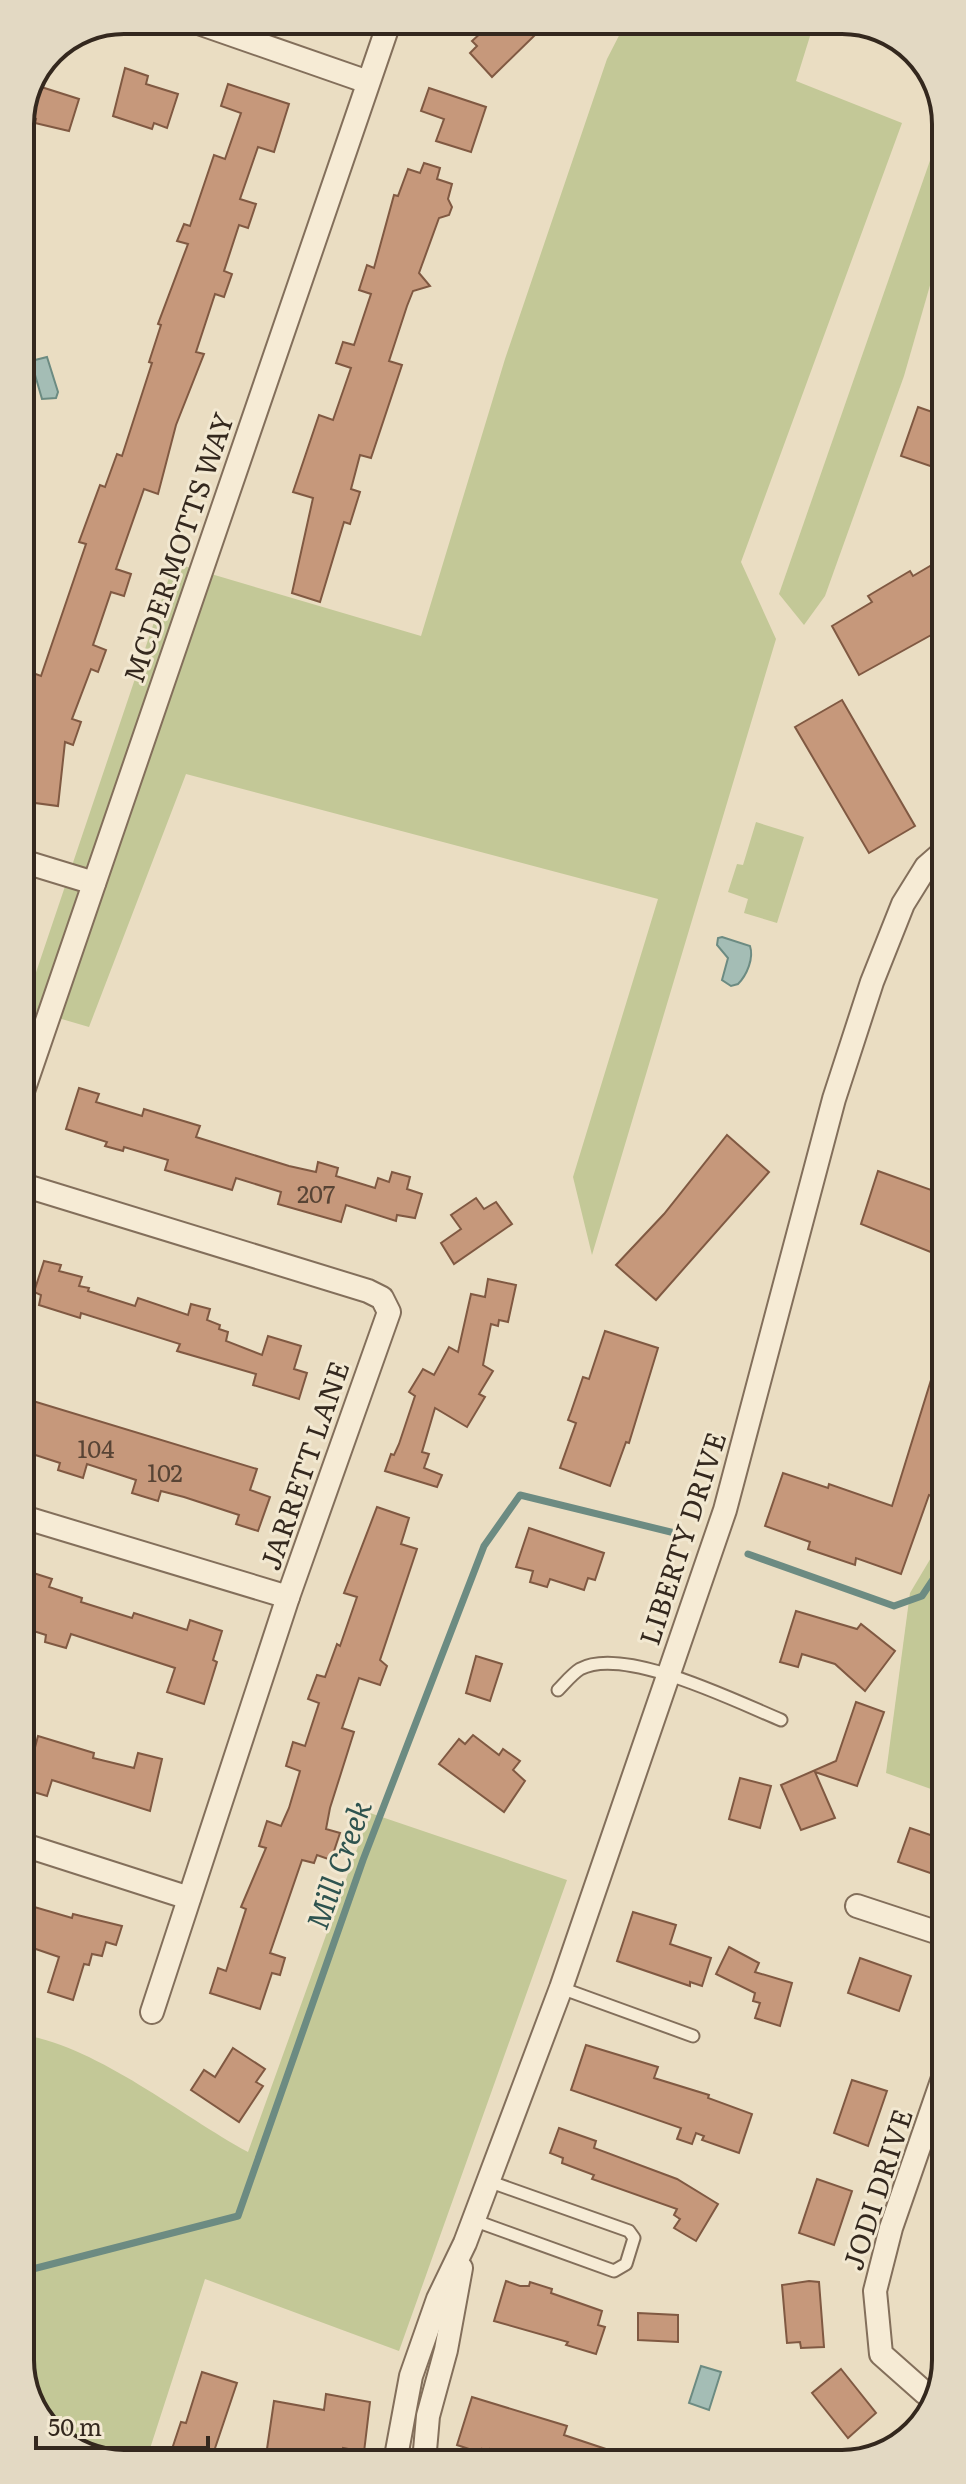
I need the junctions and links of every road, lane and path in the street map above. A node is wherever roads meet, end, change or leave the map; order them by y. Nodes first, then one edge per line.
1 (230, 34) edge
2 (385, 34) edge
3 (368, 82) junction
4 (932, 862) edge
5 (34, 865) edge
6 (94, 883) junction
7 (34, 1059) edge
8 (34, 1188) edge
9 (34, 1520) edge
10 (288, 1597) junction
11 (668, 1674) junction
12 (558, 1690) dead end
13 (781, 1720) dead end
14 (34, 1848) edge
15 (189, 1898) junction
16 (857, 1906) dead end
17 (932, 1931) edge
18 (561, 1988) junction
19 (152, 2012) dead end
20 (693, 2036) dead end
21 (932, 2110) edge
22 (488, 2181) junction
23 (473, 2220) junction
24 (465, 2243) junction
25 (926, 2393) edge
26 (397, 2450) edge
27 (425, 2450) edge

1 - 3 street
2 - 3 street, MCDERMOTTS WAY
3 - 6 street, MCDERMOTTS WAY
4 - 11 street, LIBERTY DRIVE
5 - 6 street
6 - 7 street, MCDERMOTTS WAY
8 - 10 street, JARRETT LANE
9 - 10 street
10 - 15 street, JARRETT LANE
11 - 12 lane
11 - 13 lane
11 - 18 street, LIBERTY DRIVE
14 - 15 street
15 - 19 street, JARRETT LANE
16 - 17 street
18 - 20 lane
18 - 22 street, LIBERTY DRIVE
21 - 25 street, JODI DRIVE
22 - 23 street, LIBERTY DRIVE
22 - 23 lane
23 - 24 street, LIBERTY DRIVE
24 - 26 street, LIBERTY DRIVE
24 - 27 street, LIBERTY DRIVE

